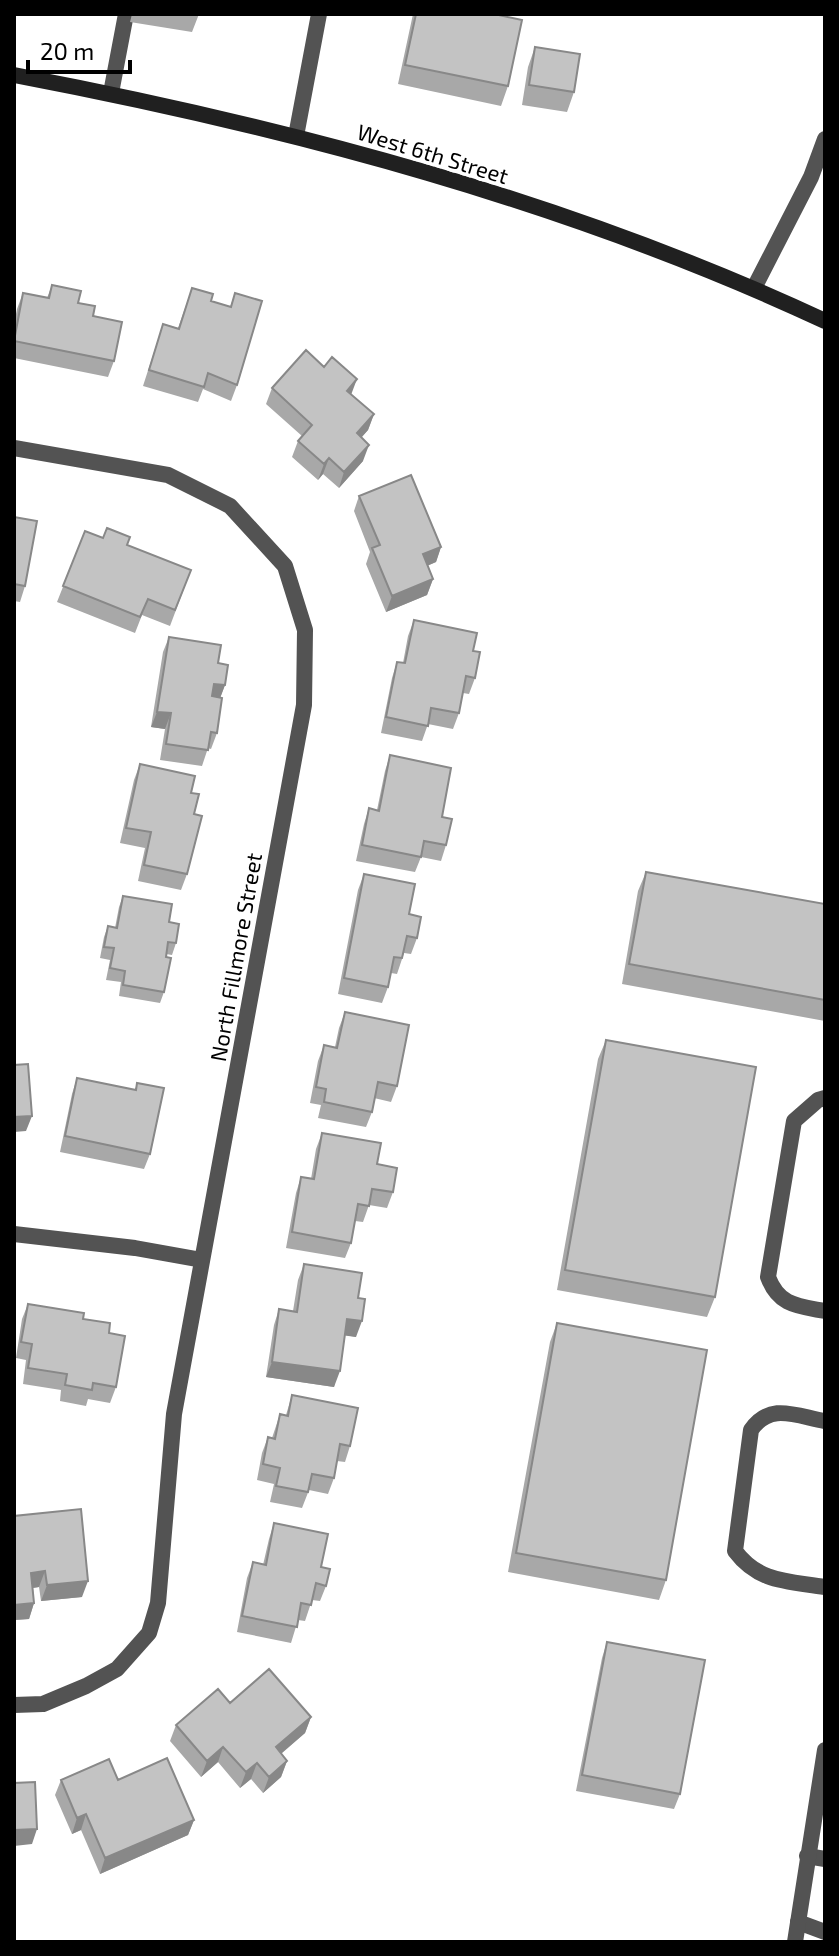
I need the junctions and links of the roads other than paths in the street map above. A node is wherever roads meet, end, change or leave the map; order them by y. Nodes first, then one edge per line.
1 (126, 14) edge
2 (319, 14) edge
3 (14, 75) edge
4 (111, 93) junction
5 (296, 136) junction
6 (825, 139) edge
7 (819, 172) edge
8 (754, 288) junction
9 (825, 321) edge
10 (14, 448) edge
11 (825, 1098) edge
12 (14, 1234) edge
13 (202, 1260) junction
14 (825, 1311) edge
15 (825, 1421) edge
16 (825, 1587) edge
17 (14, 1705) edge
18 (825, 1750) edge
19 (807, 1856) junction
20 (825, 1859) edge
21 (798, 1922) junction
22 (825, 1932) edge
23 (795, 1942) edge

1 - 4 street
2 - 5 street
3 - 4 main road, West 6th Street
4 - 5 main road, West 6th Street
5 - 8 main road, West 6th Street
6 - 7 street
7 - 8 street
8 - 9 main road, West 6th Street
10 - 13 street, North Fillmore Street
11 - 14 street
12 - 13 street
13 - 17 street, North Fillmore Street
15 - 16 street
18 - 19 street
19 - 20 street
19 - 21 street
21 - 22 street
21 - 23 street

